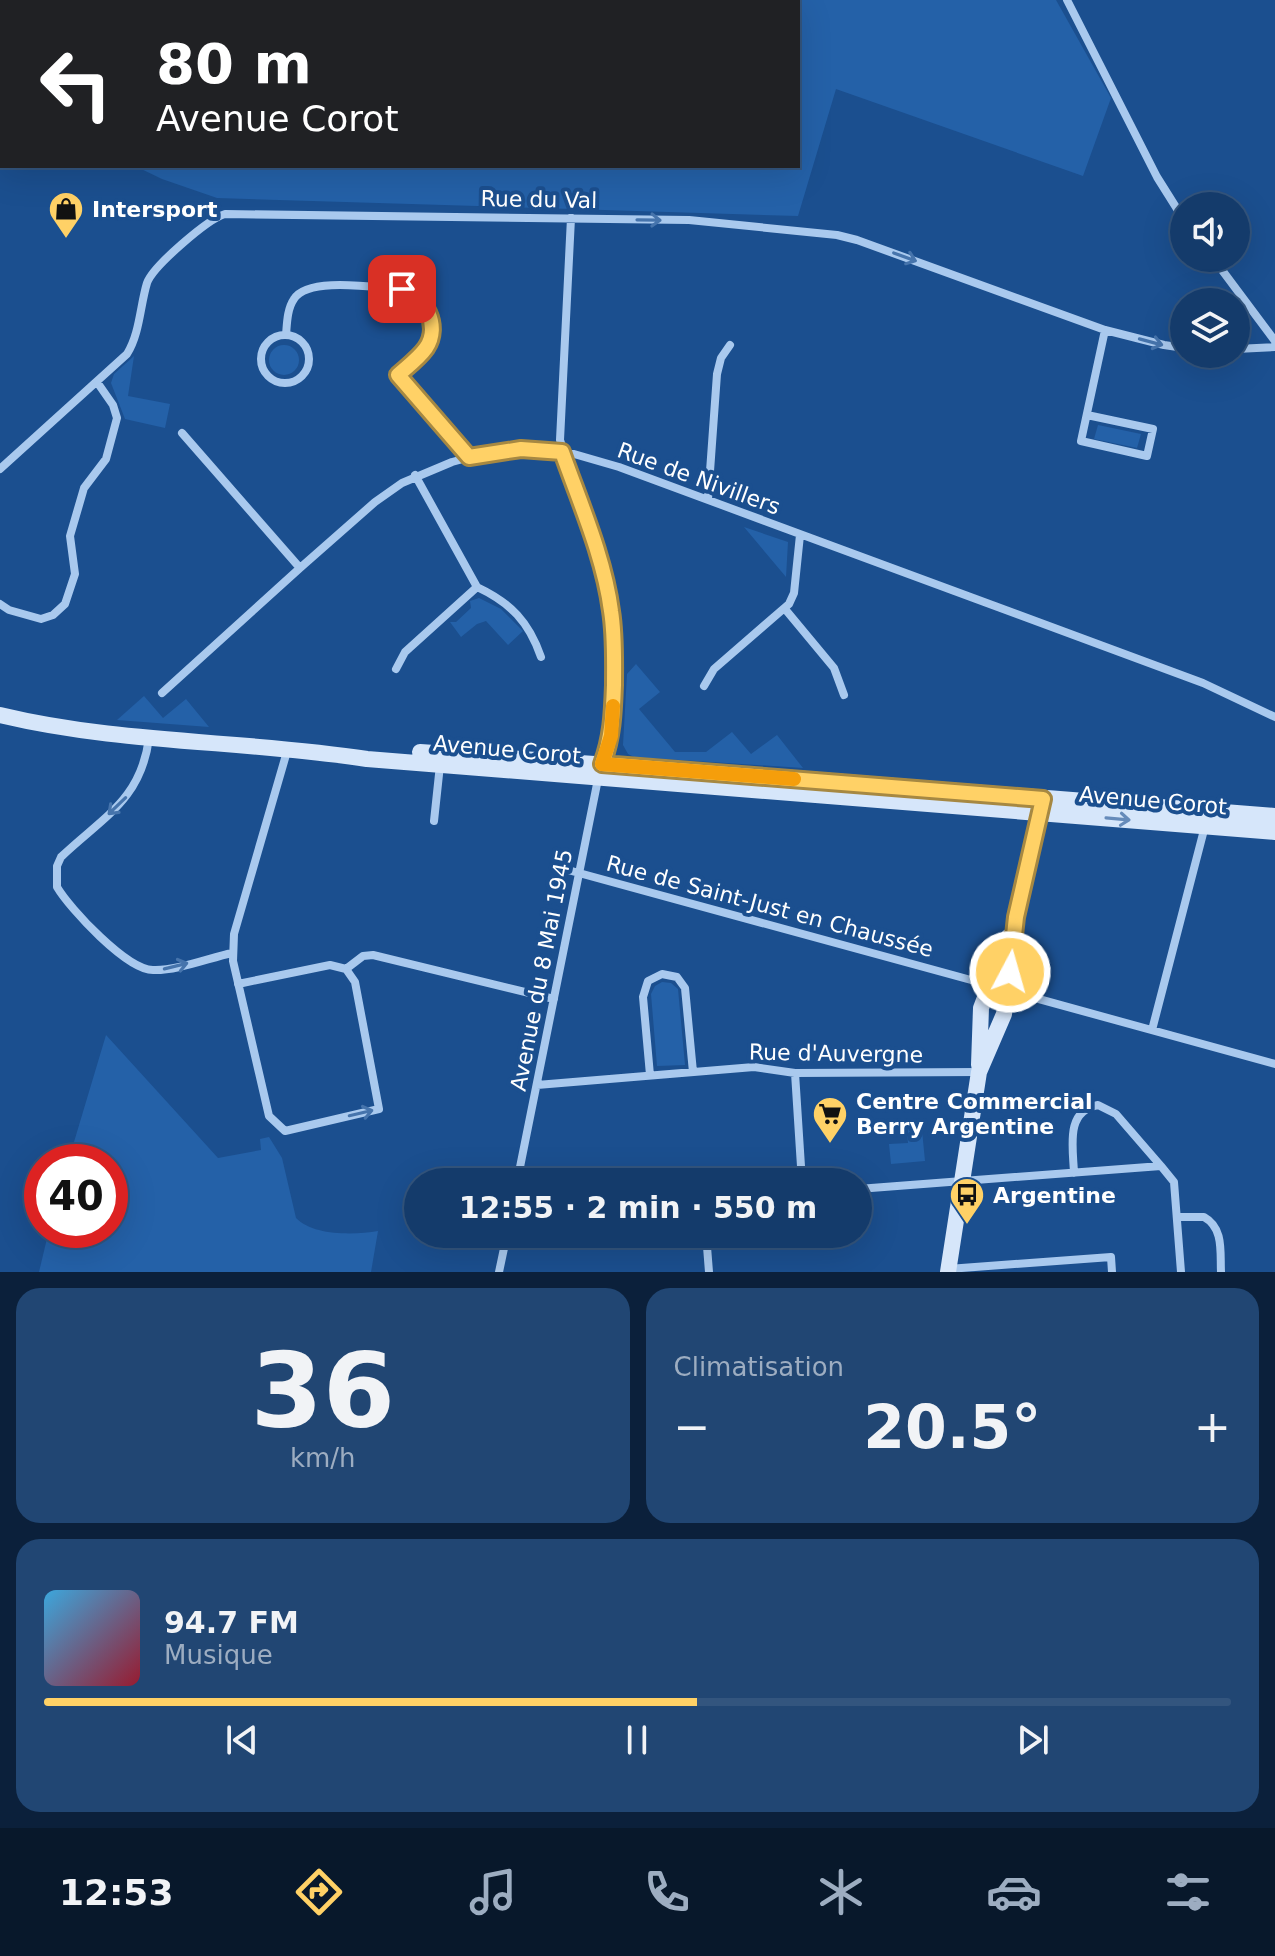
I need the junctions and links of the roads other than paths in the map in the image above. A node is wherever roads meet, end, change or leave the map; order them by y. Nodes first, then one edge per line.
1 (1067, 0) edge
2 (1170, 198) edge
3 (571, 218) junction
4 (1223, 272) edge
5 (1105, 330) junction
6 (286, 335) junction
7 (1275, 341) edge
8 (730, 345) dead end
9 (1170, 346) edge
10 (1275, 347) edge
11 (1250, 348) edge
12 (97, 382) junction
13 (1087, 415) junction
14 (182, 433) dead end
15 (562, 452) junction
16 (469, 457) junction
17 (0, 469) edge
18 (415, 475) junction
19 (708, 499) junction
20 (800, 535) junction
21 (300, 568) junction
22 (477, 587) junction
23 (0, 604) edge
24 (785, 609) junction
25 (541, 657) dead end
26 (396, 669) dead end
27 (704, 686) dead end
28 (162, 693) dead end
29 (844, 695) dead end
30 (0, 715) edge
31 (1275, 717) edge
32 (149, 737) junction
33 (288, 748) junction
34 (311, 750) junction
35 (440, 765) junction
36 (600, 772) junction
37 (1042, 806) junction
38 (1275, 816) edge
39 (1207, 819) junction
40 (434, 821) dead end
41 (1275, 832) edge
42 (557, 867) dead end
43 (579, 872) junction
44 (1016, 917) junction
45 (232, 953) junction
46 (346, 969) junction
47 (238, 984) junction
48 (989, 985) junction
49 (1007, 990) junction
50 (554, 999) junction
51 (1152, 1030) junction
52 (1275, 1064) edge
53 (693, 1072) junction
54 (979, 1072) junction
55 (795, 1073) junction
56 (650, 1075) junction
57 (537, 1085) junction
58 (1161, 1166) junction
59 (520, 1168) edge
60 (801, 1168) edge
61 (1074, 1173) junction
62 (962, 1182) junction
63 (872, 1188) edge
64 (1177, 1217) junction
65 (504, 1248) edge
66 (707, 1248) edge
67 (987, 1269) edge
68 (948, 1270) edge
69 (499, 1272) edge
70 (709, 1272) edge
71 (1112, 1272) edge
72 (1181, 1272) edge
73 (1221, 1272) edge

1 - 2 street
3 -> 5 street, Rue du Val
3 - 12 street, Rue du Val
3 - 15 street, Avenue du 8 Mai 1945
4 - 7 street
5 -> 9 street, Rue du Val
5 - 13 street
6 - 6 street
6 - 16 street
8 - 19 street
10 - 11 street
12 - 17 street, Rue du Val
12 - 23 street
13 - 13 street
14 - 21 street
15 - 16 street, Rue de Nivillers
15 - 19 street, Rue de Nivillers
15 - 36 street, Avenue du 8 Mai 1945
16 - 18 street, Rue de Nivillers
18 - 21 street, Rue de Nivillers
18 - 22 street
19 - 20 street, Rue de Nivillers
20 - 24 street
20 - 31 street, Rue de Nivillers
21 - 28 street, Rue de Nivillers
22 - 25 street
22 - 26 street
24 - 27 street
24 - 29 street
30 - 32 street, Avenue Corot
32 - 33 street, Avenue Corot
32 -> 45 street
33 - 34 street, Avenue Corot
33 - 45 street
34 - 35 street, Avenue Corot
34 - 36 street, Avenue Corot
35 - 36 street, Avenue Corot
35 - 40 street
36 - 37 street, Avenue Corot
36 - 43 street, Avenue du 8 Mai 1945
37 - 39 street, Avenue Corot
37 - 44 street
38 - 39 street, Avenue Corot
39 - 41 street, Avenue Corot
39 - 51 street
42 - 43 street, Rue de Saint-Just en Chaussée
43 - 48 street, Rue de Saint-Just en Chaussée
43 - 50 street, Avenue du 8 Mai 1945
44 - 48 street
44 - 49 street
45 - 47 street
46 - 47 street
47 -> 46 street
46 - 50 street
48 - 49 street, Rue de Saint-Just en Chaussée
48 - 54 street
49 - 51 street, Rue de Saint-Just en Chaussée
49 - 54 street
50 - 57 street, Avenue du 8 Mai 1945
51 - 52 street, Rue de Saint-Just en Chaussée
53 - 55 street, Rue d'Auvergne
53 - 56 street, Rue d'Auvergne
53 - 56 street
54 - 55 street, Rue d'Auvergne
54 - 62 street
55 - 60 street
56 - 57 street, Rue d'Auvergne
57 - 59 street, Avenue du 8 Mai 1945
58 - 61 street
58 - 61 street
58 - 64 street
61 - 62 street
62 - 63 street
62 - 68 street
64 - 72 street
64 - 73 street
65 - 69 street
66 - 70 street
67 - 68 street
67 - 71 street

